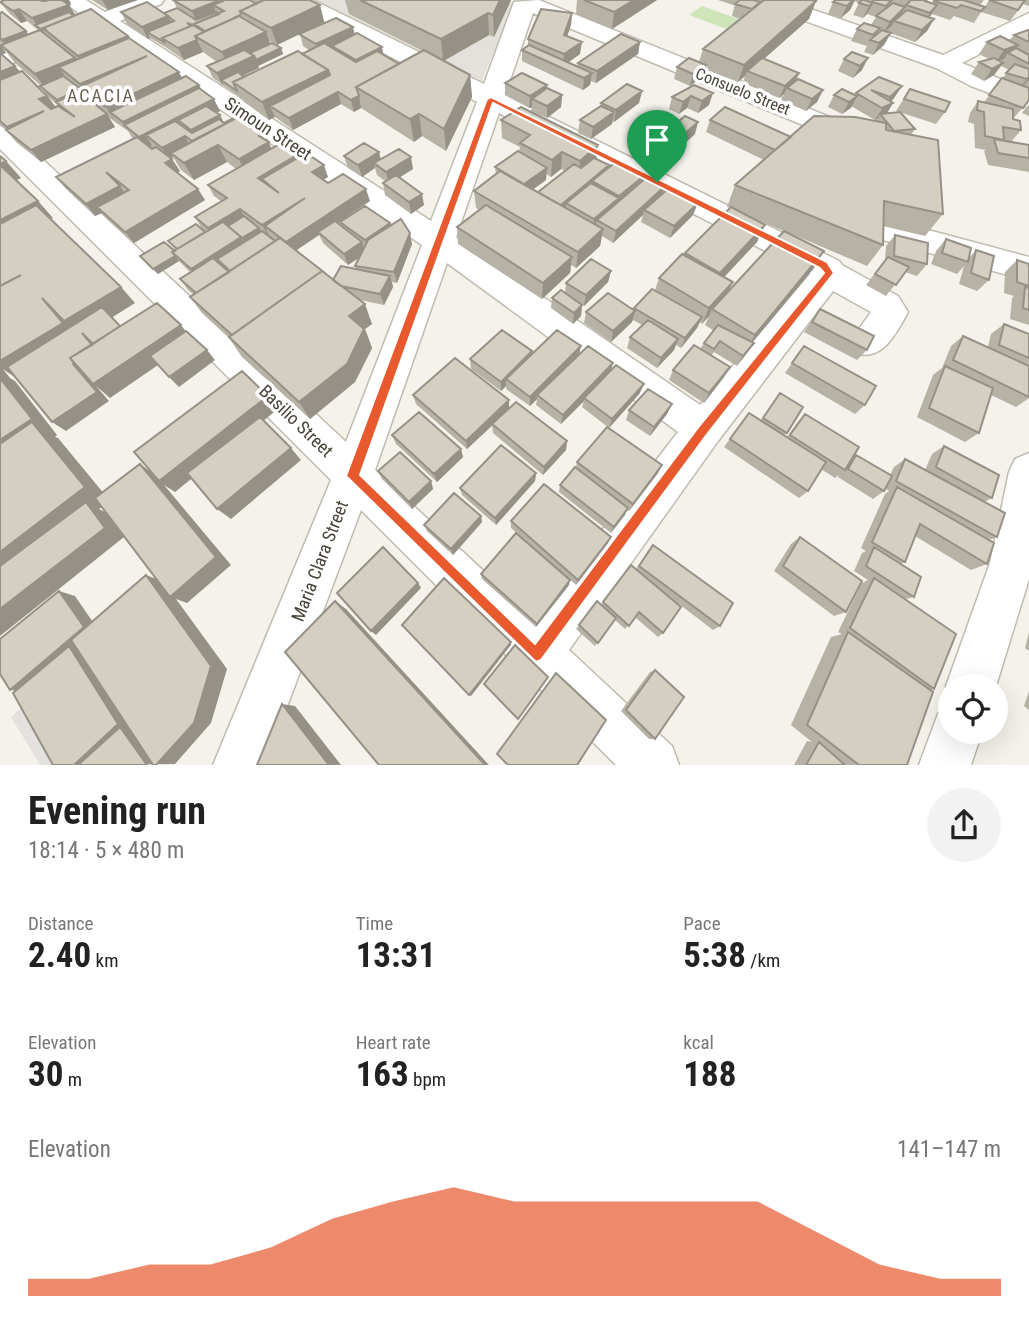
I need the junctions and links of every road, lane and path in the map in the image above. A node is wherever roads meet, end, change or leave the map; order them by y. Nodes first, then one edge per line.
1 (72, 0) edge
2 (154, 0) edge
3 (297, 0) edge
4 (765, 0) edge
5 (524, 1) edge
6 (102, 20) junction
7 (974, 23) edge
8 (1017, 29) edge
9 (0, 61) edge
10 (944, 63) junction
11 (491, 99) junction
12 (1029, 100) edge
13 (0, 134) edge
14 (848, 134) edge
15 (887, 230) edge
16 (439, 241) junction
17 (1029, 268) edge
18 (829, 271) junction
19 (867, 343) edge
20 (704, 429) junction
21 (1029, 472) edge
22 (353, 476) junction
23 (1020, 568) edge
24 (536, 655) junction
25 (976, 674) edge
26 (952, 744) edge
27 (239, 765) edge
28 (653, 765) edge
29 (945, 765) edge

1 - 6 street, Simoun Street
2 - 6 street
3 - 11 street
4 - 10 street
5 - 11 street, Maria Clara Street
5 - 14 street, Consuelo Street
6 - 9 street
6 - 16 street, Simoun Street
7 - 8 street
8 - 10 street
10 - 12 street
11 - 16 street, Maria Clara Street
11 - 18 street
13 - 22 street, Basilio Street
15 - 17 street
16 - 20 street, Simoun Street
16 - 22 street, Maria Clara Street
18 - 19 street
18 - 20 street
20 - 24 street
21 - 23 street
22 - 24 street, Basilio Street
22 - 27 street, Maria Clara Street
23 - 25 street
24 - 28 street, Basilio Street
26 - 29 street

